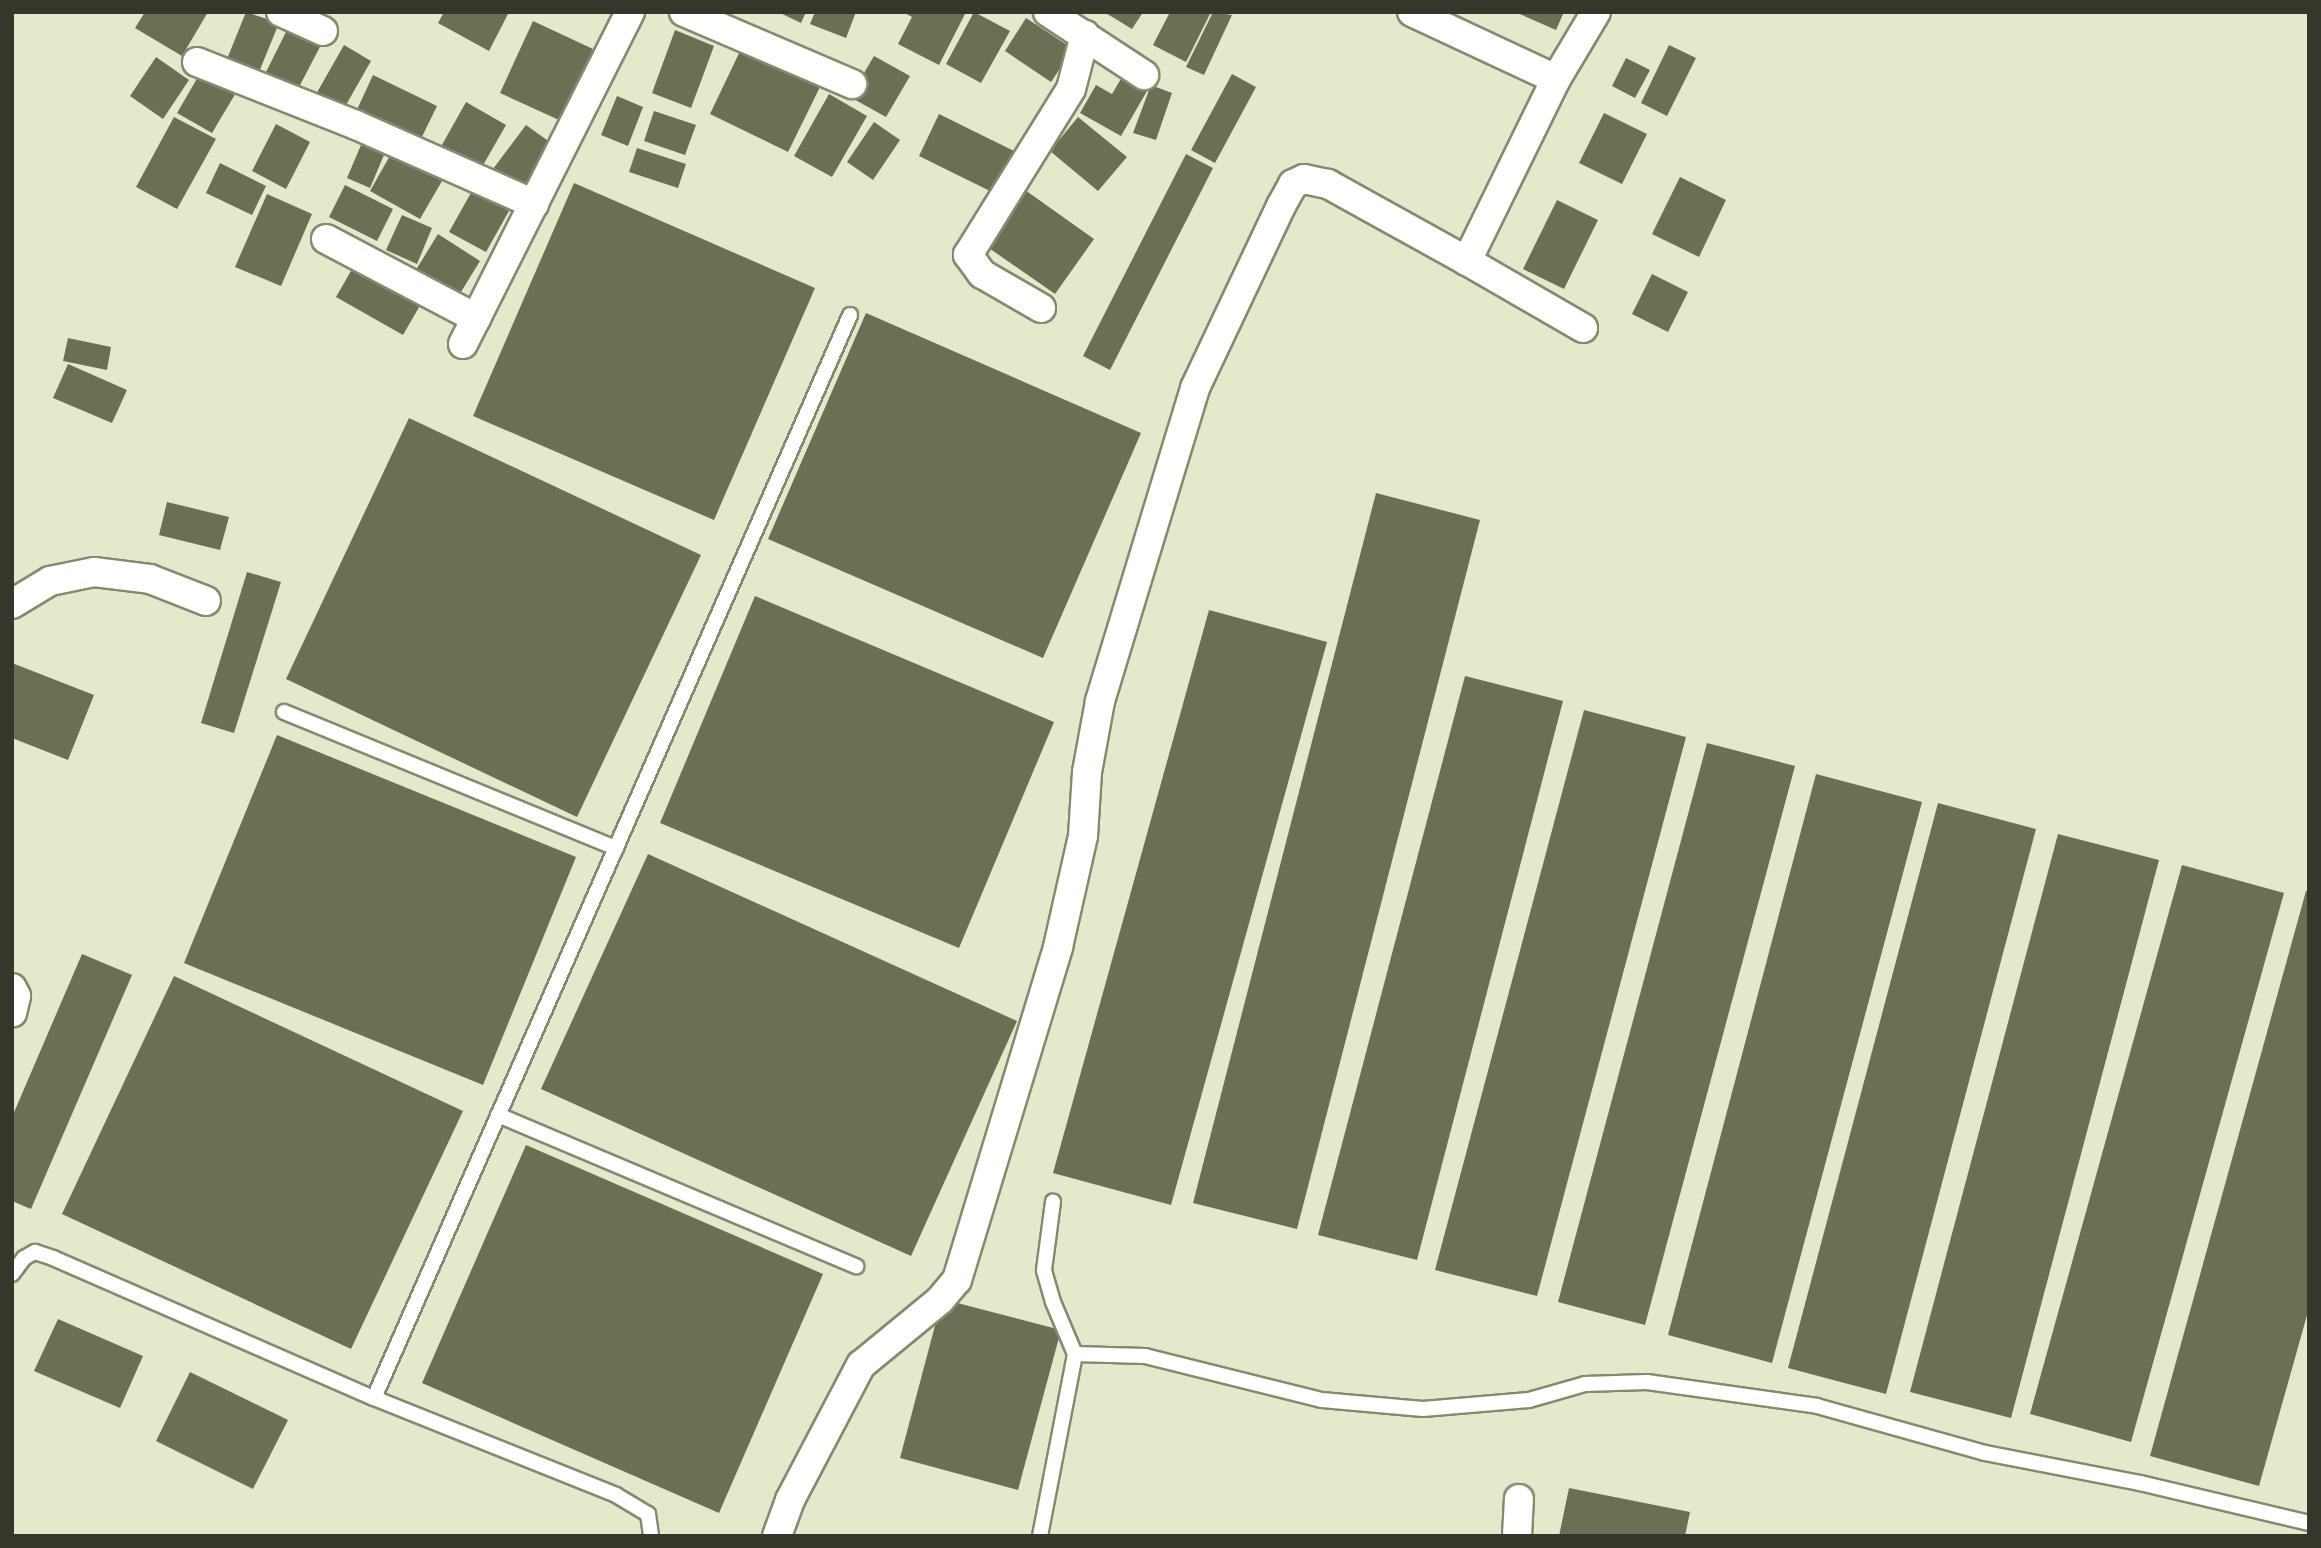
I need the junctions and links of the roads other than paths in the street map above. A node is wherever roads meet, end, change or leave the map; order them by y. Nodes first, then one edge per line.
1 (281, 12) edge
2 (630, 12) edge
3 (684, 12) edge
4 (1048, 12) edge
5 (1595, 12) edge
6 (1431, 16) edge
7 (323, 31) dead end
8 (1085, 35) junction
9 (197, 62) dead end
10 (1144, 75) dead end
11 (1556, 79) junction
12 (852, 84) dead end
13 (534, 204) junction
14 (326, 239) dead end
15 (1467, 261) junction
16 (1041, 308) dead end
17 (850, 316) dead end
18 (476, 318) junction
19 (1583, 328) dead end
20 (463, 344) dead end
21 (206, 601) dead end
22 (12, 604) edge
23 (284, 712) dead end
24 (616, 848) junction
25 (12, 988) edge
26 (12, 1013) edge
27 (498, 1115) junction
28 (1053, 1202) dead end
29 (856, 1266) dead end
30 (12, 1274) edge
31 (1075, 1354) junction
32 (374, 1398) junction
33 (1518, 1499) dead end
34 (2309, 1523) edge
35 (651, 1536) edge
36 (777, 1536) edge
37 (1040, 1536) edge
38 (1517, 1536) edge

1 - 7 street
2 - 13 street
3 - 12 street
4 - 8 street
5 - 11 street
6 - 11 street
8 - 10 street
8 - 16 street
9 - 13 street
11 - 15 street
13 - 18 street
14 - 18 street
15 - 19 street
15 - 36 street
17 - 24 lane
18 - 20 street
21 - 22 street
23 - 24 lane
24 - 27 lane
25 - 26 street
27 - 29 lane
27 - 32 lane
28 - 31 lane
30 - 32 lane
31 - 34 lane
31 - 37 lane
32 - 35 lane
33 - 38 street

